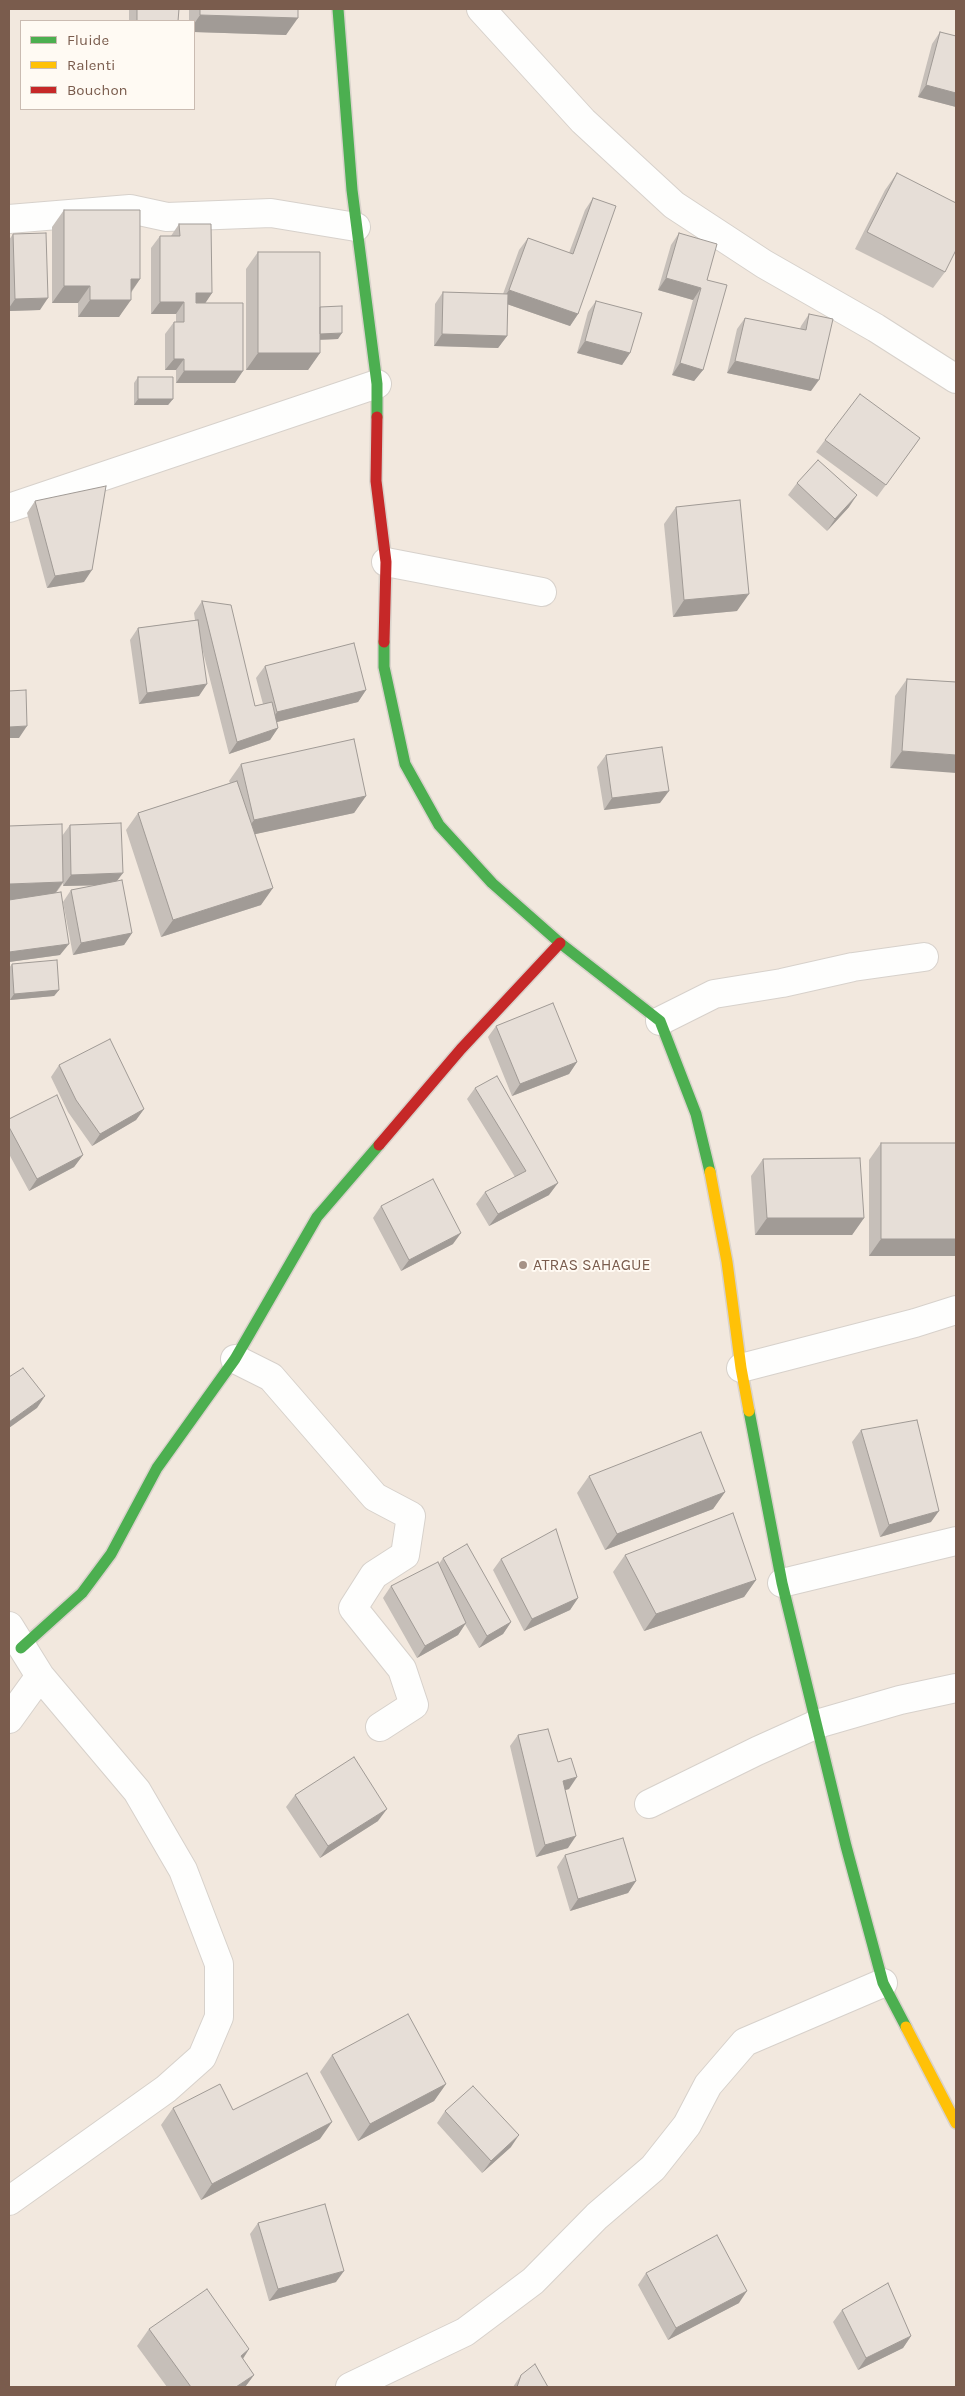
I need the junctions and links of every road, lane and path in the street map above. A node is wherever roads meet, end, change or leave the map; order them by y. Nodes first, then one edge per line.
1 (338, 9) edge
2 (481, 9) edge
3 (9, 219) edge
4 (356, 227) junction
5 (956, 379) edge
6 (377, 384) junction
7 (9, 508) edge
8 (386, 562) junction
9 (542, 592) dead end
10 (560, 943) junction
11 (924, 957) dead end
12 (660, 1021) junction
13 (956, 1310) edge
14 (235, 1359) junction
15 (741, 1368) junction
16 (956, 1541) edge
17 (782, 1583) junction
18 (15, 1637) edge
19 (40, 1676) junction
20 (956, 1688) edge
21 (9, 1719) edge
22 (817, 1724) junction
23 (380, 1727) dead end
24 (649, 1804) dead end
25 (883, 1983) junction
26 (956, 2123) edge
27 (9, 2201) edge
28 (350, 2387) edge

1 - 4 street
2 - 5 street
3 - 4 street
4 - 6 street
6 - 7 street
6 - 8 street
8 - 9 street
8 - 10 street
10 - 12 street
10 - 14 street
11 - 12 street
12 - 15 street
13 - 15 street
14 - 18 street
14 - 23 street
15 - 17 street
16 - 17 street
17 - 22 street
18 - 19 street
19 - 21 street
19 - 27 street
20 - 22 street
22 - 24 street
22 - 25 street
25 - 26 street
25 - 28 street

